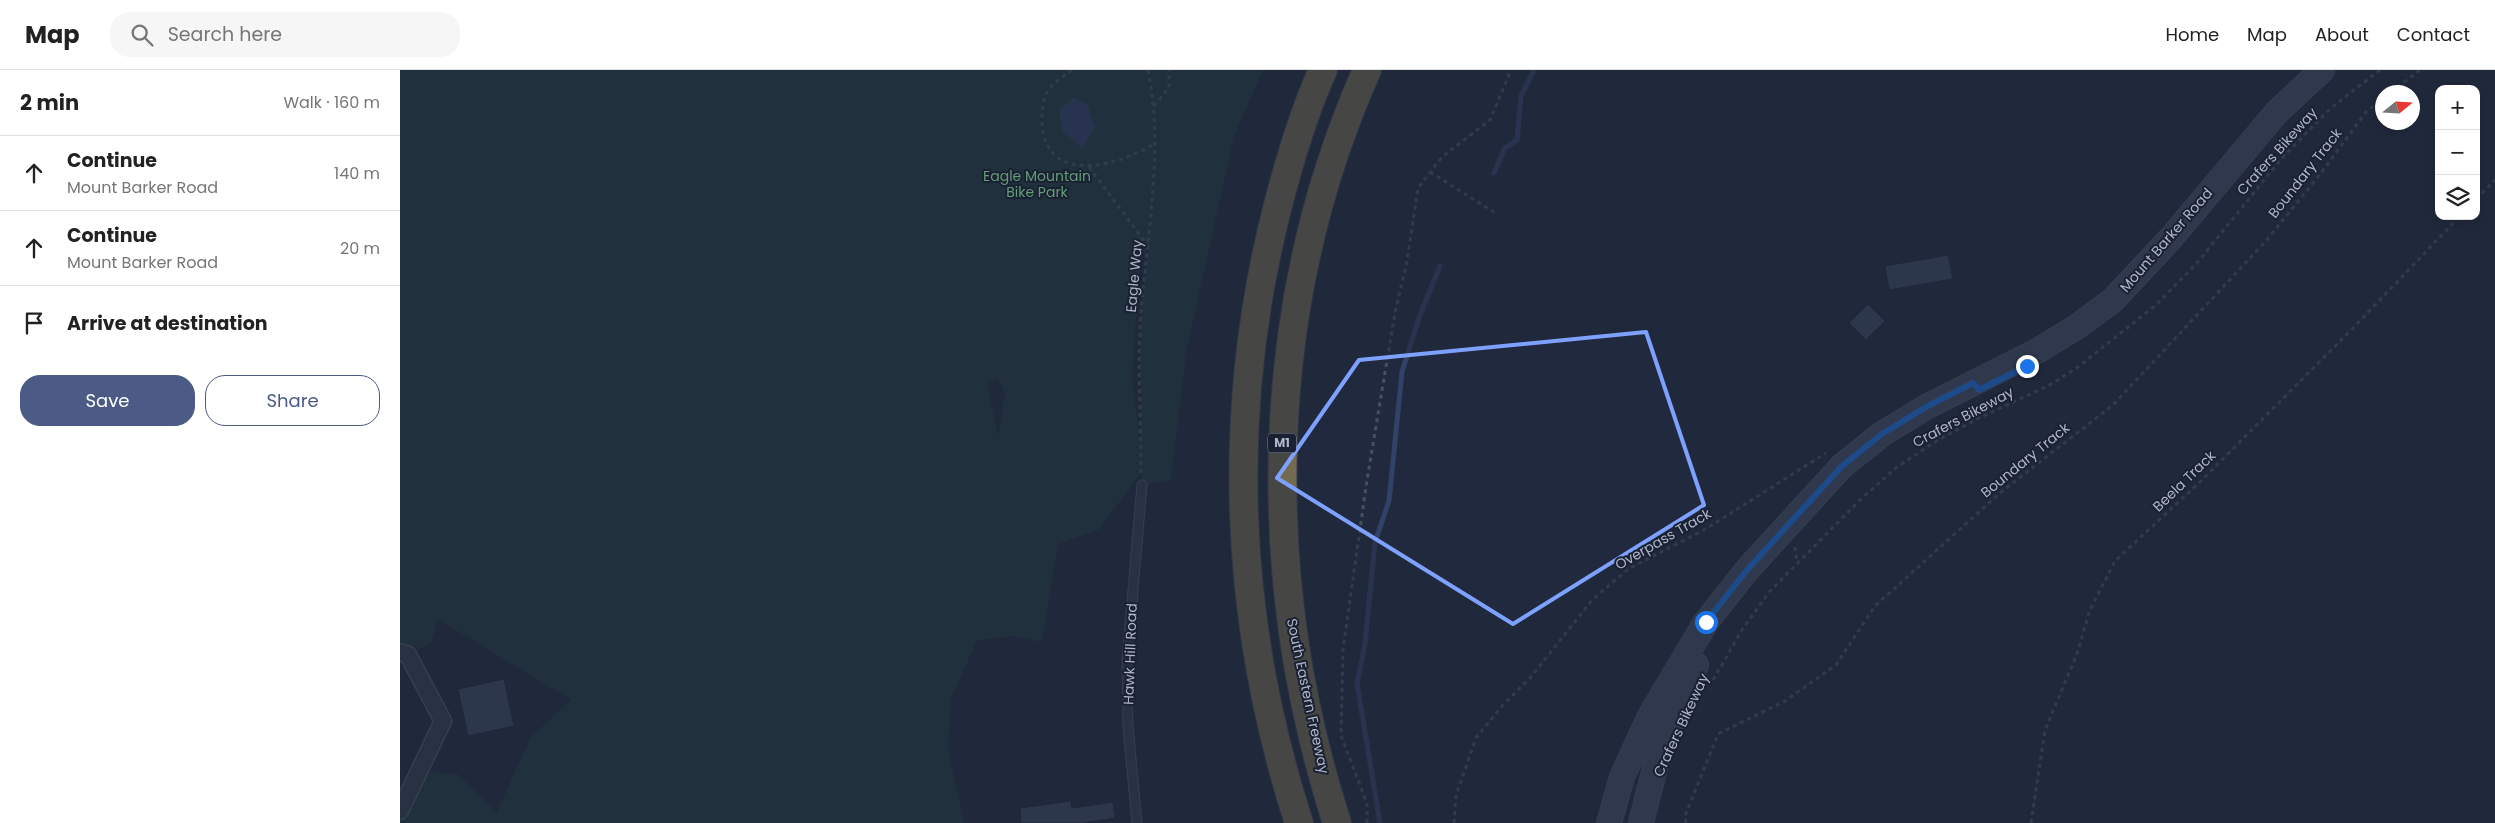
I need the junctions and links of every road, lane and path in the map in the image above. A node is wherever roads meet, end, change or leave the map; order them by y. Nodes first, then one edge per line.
1 (1072, 70) edge
2 (1148, 70) edge
3 (1168, 70) edge
4 (1323, 70) edge
5 (1367, 70) edge
6 (1511, 70) edge
7 (2322, 70) edge
8 (2336, 70) edge
9 (2380, 70) edge
10 (2420, 70) edge
11 (2400, 85) edge
12 (2375, 105) edge
13 (1154, 106) junction
14 (1154, 144) junction
15 (1088, 167) junction
16 (1430, 172) junction
17 (2495, 180) edge
18 (2480, 195) edge
19 (1494, 212) dead end
20 (2456, 220) edge
21 (1149, 248) junction
22 (1832, 449) dead end
23 (1142, 485) joint
24 (400, 652) edge
25 (1708, 689) dead end
26 (400, 811) edge
27 (1137, 823) edge
28 (1299, 823) edge
29 (1337, 823) edge
30 (1367, 823) edge
31 (1454, 823) edge
32 (1609, 823) edge
33 (1641, 823) edge
34 (1686, 823) edge
35 (2031, 823) edge

1 - 15 path
2 - 13 path, Eagle Way
3 - 13 path
4 - 28 highway
5 - 29 highway, South Eastern Freeway / M1
6 - 16 path
7 - 32 main road, Mount Barker Road
8 - 33 main road, Mount Barker Road
9 - 25 path, Crafers Bikeway
10 - 11 path
12 - 34 path, Boundary Track
13 - 14 path, Eagle Way
14 - 15 path
14 - 21 path, Eagle Way
15 - 21 path
16 - 19 path
16 - 30 path
17 - 18 path
20 - 35 path, Beela Track
21 - 23 path, Eagle Way
22 - 31 path, Overpass Track
23 - 27 lane, Hawk Hill Road
24 - 26 street

